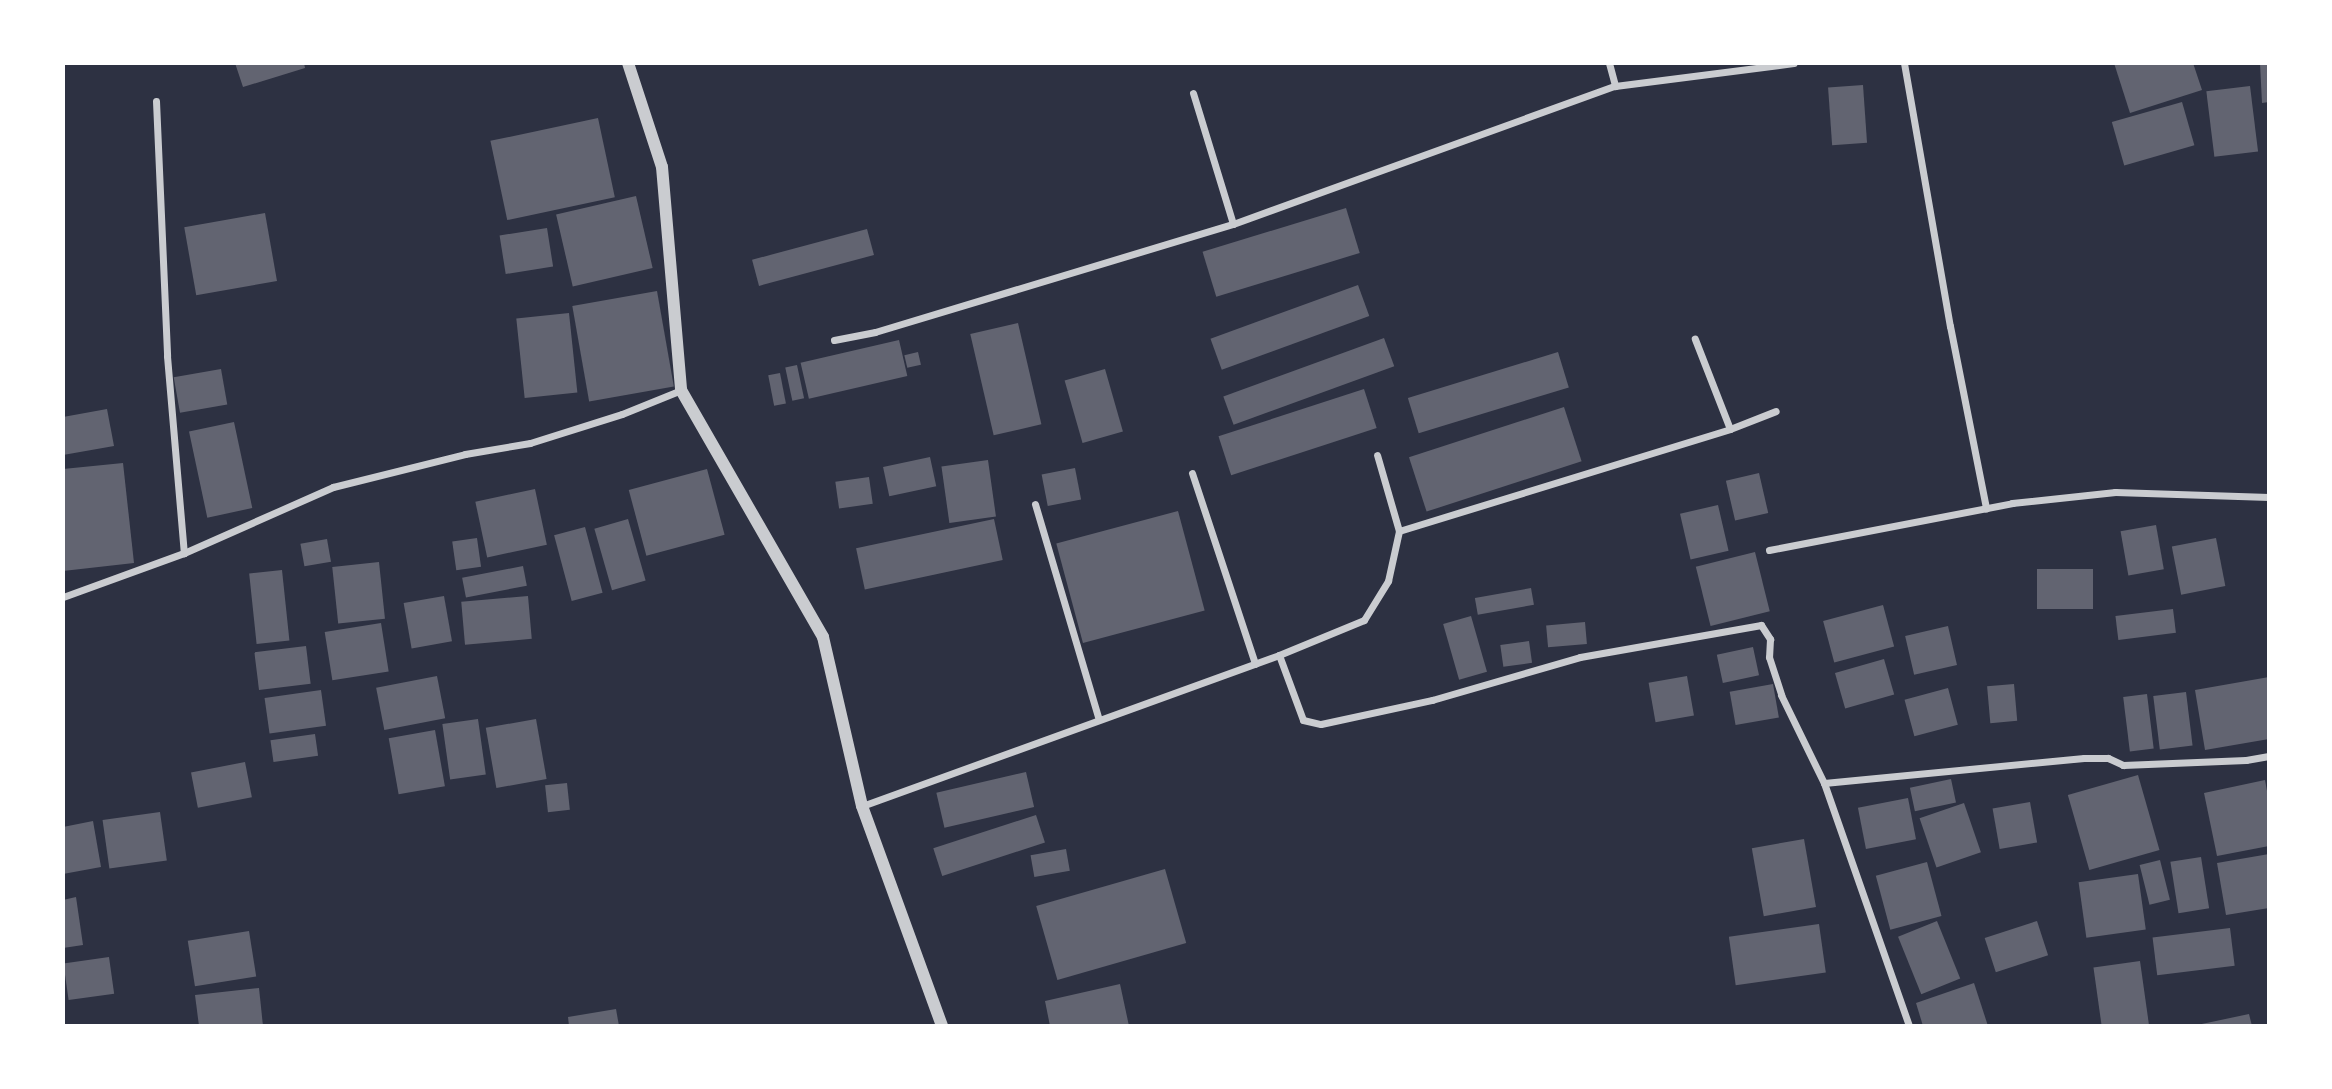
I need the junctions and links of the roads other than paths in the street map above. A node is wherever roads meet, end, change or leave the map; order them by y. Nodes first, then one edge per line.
1 (628, 63) edge
2 (1609, 63) edge
3 (1794, 63) edge
4 (1904, 63) edge
5 (1615, 86) junction
6 (1193, 93) dead end
7 (156, 101) dead end
8 (1233, 224) junction
9 (1695, 339) dead end
10 (834, 340) dead end
11 (681, 390) junction
12 (1776, 411) dead end
13 (1730, 429) junction
14 (1377, 455) dead end
15 (1192, 473) dead end
16 (2269, 497) edge
17 (1035, 504) dead end
18 (1986, 508) junction
19 (1399, 531) junction
20 (1769, 550) dead end
21 (184, 553) junction
22 (63, 597) edge
23 (1279, 655) junction
24 (1255, 664) junction
25 (1099, 720) junction
26 (2269, 756) edge
27 (1824, 783) junction
28 (862, 806) junction
29 (942, 1026) edge
30 (1909, 1026) edge

1 - 11 street
2 - 5 street
3 - 5 street
4 - 18 street
5 - 8 street
6 - 8 street
7 - 21 street
8 - 10 street
9 - 13 street
11 - 21 street
11 - 28 street
12 - 13 street
13 - 19 street
14 - 19 street
15 - 24 street
16 - 18 street
17 - 25 street
18 - 20 street
19 - 23 street
21 - 22 street
23 - 24 street
23 - 27 street
24 - 25 street
25 - 28 street
26 - 27 street
27 - 30 street
28 - 29 street

